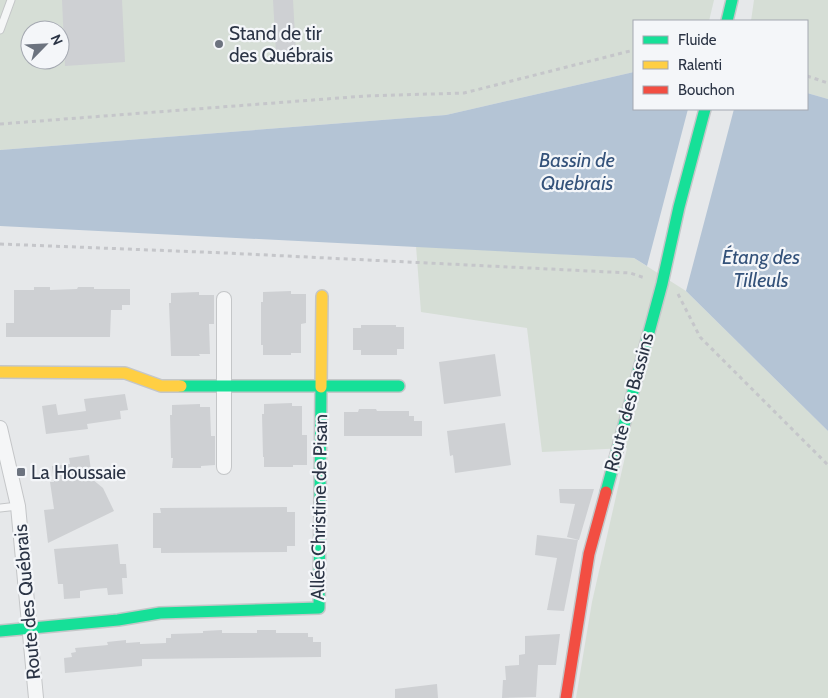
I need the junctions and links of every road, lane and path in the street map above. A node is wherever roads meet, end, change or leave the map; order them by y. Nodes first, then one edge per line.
1 (10, 0) edge
2 (732, 0) edge
3 (727, 20) edge
4 (0, 30) edge
5 (633, 50) edge
6 (808, 76) edge
7 (828, 84) edge
8 (705, 110) edge
9 (0, 124) edge
10 (0, 244) edge
11 (662, 284) junction
12 (322, 296) dead end
13 (224, 299) dead end
14 (0, 372) edge
15 (399, 386) dead end
16 (224, 387) junction
17 (322, 387) junction
18 (0, 428) edge
19 (828, 465) edge
20 (224, 467) dead end
21 (18, 506) junction
22 (0, 508) edge
23 (28, 627) junction
24 (0, 631) edge
25 (36, 698) edge
26 (566, 698) edge

1 - 4 lane
2 - 3 street
5 - 9 path
6 - 7 path
8 - 11 street, Route des Bassins
10 - 11 path
11 - 19 path
11 - 26 street, Route des Bassins
12 - 17 street, Allée Christine de Pisan
13 - 16 street
14 - 16 street
15 - 17 street
16 - 17 street
16 - 20 street
17 - 23 street, Allée Christine de Pisan
18 - 21 street, Route des Québrais
21 - 22 lane, Route des Québrais
21 - 23 street, Route des Québrais
23 - 24 street
23 - 25 street, Route des Québrais

